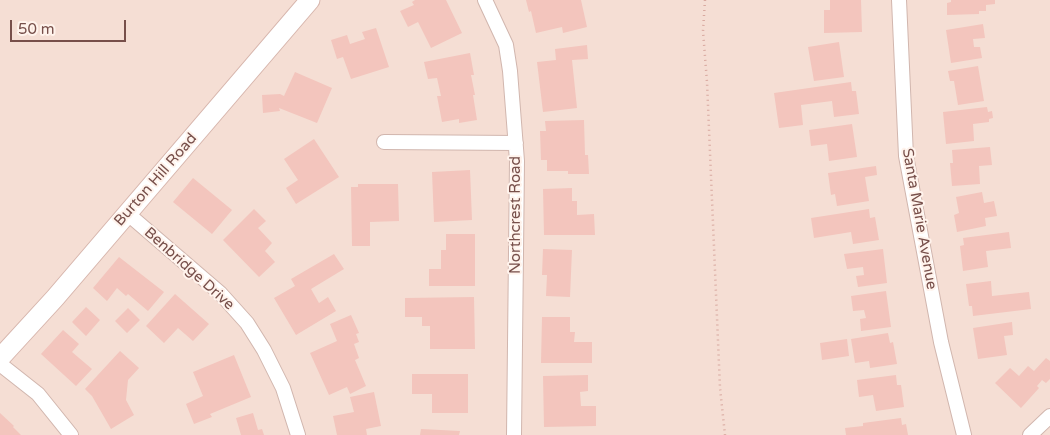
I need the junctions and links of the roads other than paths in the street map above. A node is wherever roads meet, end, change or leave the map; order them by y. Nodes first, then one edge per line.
1 (310, 0) edge
2 (484, 0) edge
3 (899, 0) edge
4 (384, 142) dead end
5 (516, 142) junction
6 (128, 214) junction
7 (0, 358) edge
8 (0, 364) edge
9 (1050, 416) edge
10 (71, 435) edge
11 (298, 435) edge
12 (514, 435) edge
13 (964, 435) edge
14 (1030, 435) edge

1 - 6 street, Burton Hill Road
2 - 5 street, Northcrest Road
3 - 13 street, Santa Marie Avenue
4 - 5 street
5 - 12 street, Northcrest Road
6 - 7 street, Burton Hill Road
6 - 11 street, Benbridge Drive
8 - 10 street
9 - 14 street

